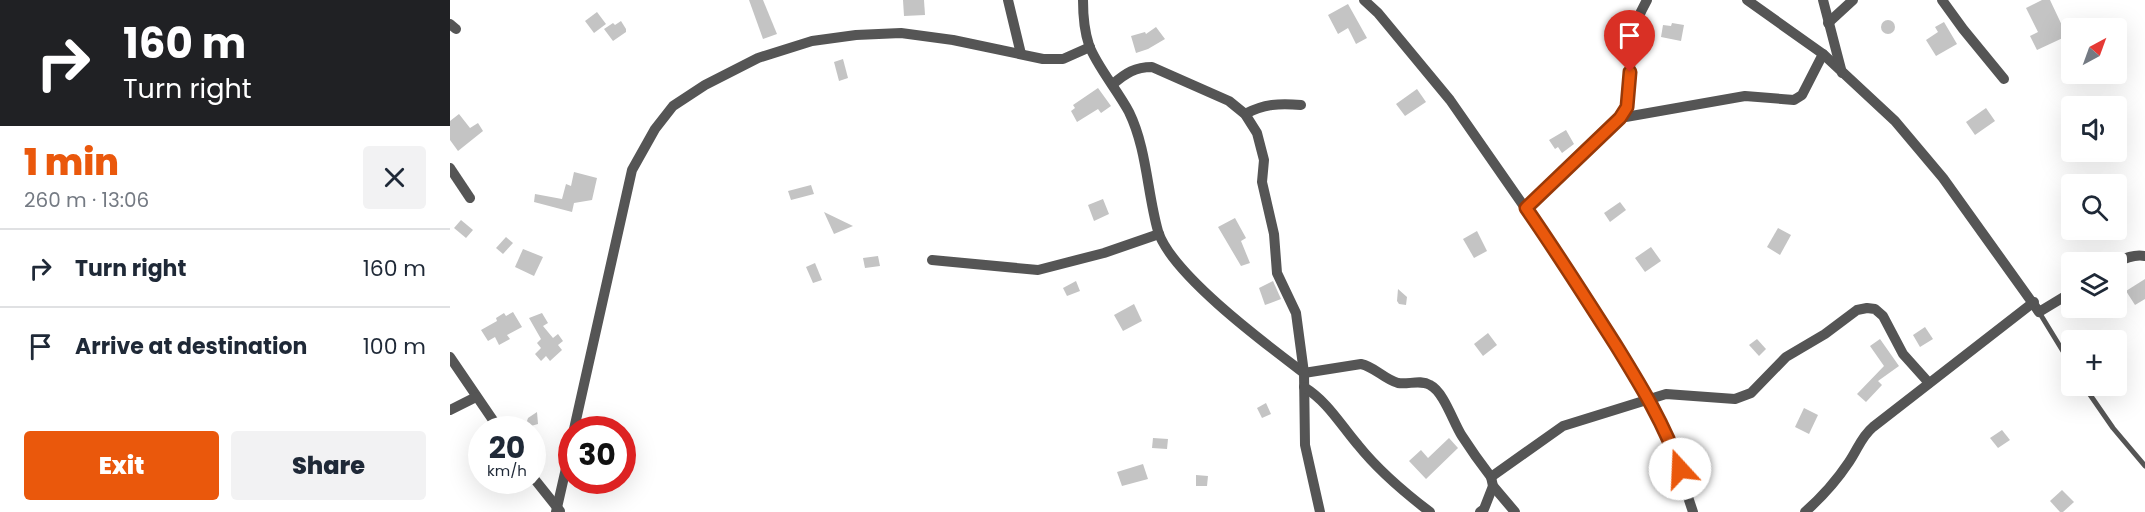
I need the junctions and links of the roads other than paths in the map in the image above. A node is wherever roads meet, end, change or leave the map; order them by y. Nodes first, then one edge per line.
1 (1008, 0) edge
2 (1083, 0) edge
3 (1364, 0) edge
4 (1647, 0) edge
5 (1747, 0) edge
6 (1823, 0) edge
7 (1853, 0) edge
8 (1942, 0) edge
9 (1828, 23) junction
10 (1090, 47) junction
11 (1021, 54) junction
12 (1823, 54) junction
13 (1842, 73) junction
14 (2004, 79) dead end
15 (1113, 84) junction
16 (1300, 105) dead end
17 (1245, 114) junction
18 (1620, 118) junction
19 (450, 168) edge
20 (470, 198) dead end
21 (1526, 208) junction
22 (1159, 234) junction
23 (2145, 256) edge
24 (2127, 258) edge
25 (932, 260) dead end
26 (2061, 297) edge
27 (2037, 307) junction
28 (2061, 347) edge
29 (450, 357) edge
30 (1304, 373) junction
31 (1929, 383) junction
32 (1304, 387) junction
33 (2091, 396) edge
34 (476, 397) junction
35 (1649, 399) junction
36 (450, 410) edge
37 (490, 416) edge
38 (577, 416) edge
39 (2145, 466) edge
40 (1492, 481) junction
41 (545, 494) edge
42 (561, 494) edge
43 (558, 511) edge
44 (1320, 512) edge
45 (1430, 512) edge
46 (1480, 512) edge
47 (1515, 512) edge
48 (1693, 512) edge
49 (1805, 512) edge

1 - 11 street
2 - 10 street
3 - 21 street
4 - 18 street
5 - 12 street
6 - 9 street
7 - 9 street
8 - 14 street
9 - 13 street
10 - 11 street
10 - 15 street
11 - 38 street
12 - 13 street
12 - 18 street
13 - 27 street
15 - 17 street
15 - 22 street
16 - 17 street
17 - 30 street
18 - 21 street
19 - 20 street
21 - 35 street
22 - 25 street
22 - 30 street
23 - 24 street
26 - 27 street
27 - 28 lane
27 - 31 street
29 - 34 street
30 - 32 street
30 - 40 street
31 - 35 street
31 - 49 street
32 - 44 street
32 - 45 street
33 - 39 lane
34 - 36 street
34 - 37 street
35 - 40 street
35 - 48 street
40 - 46 street
40 - 47 street
41 - 43 street
42 - 43 street

